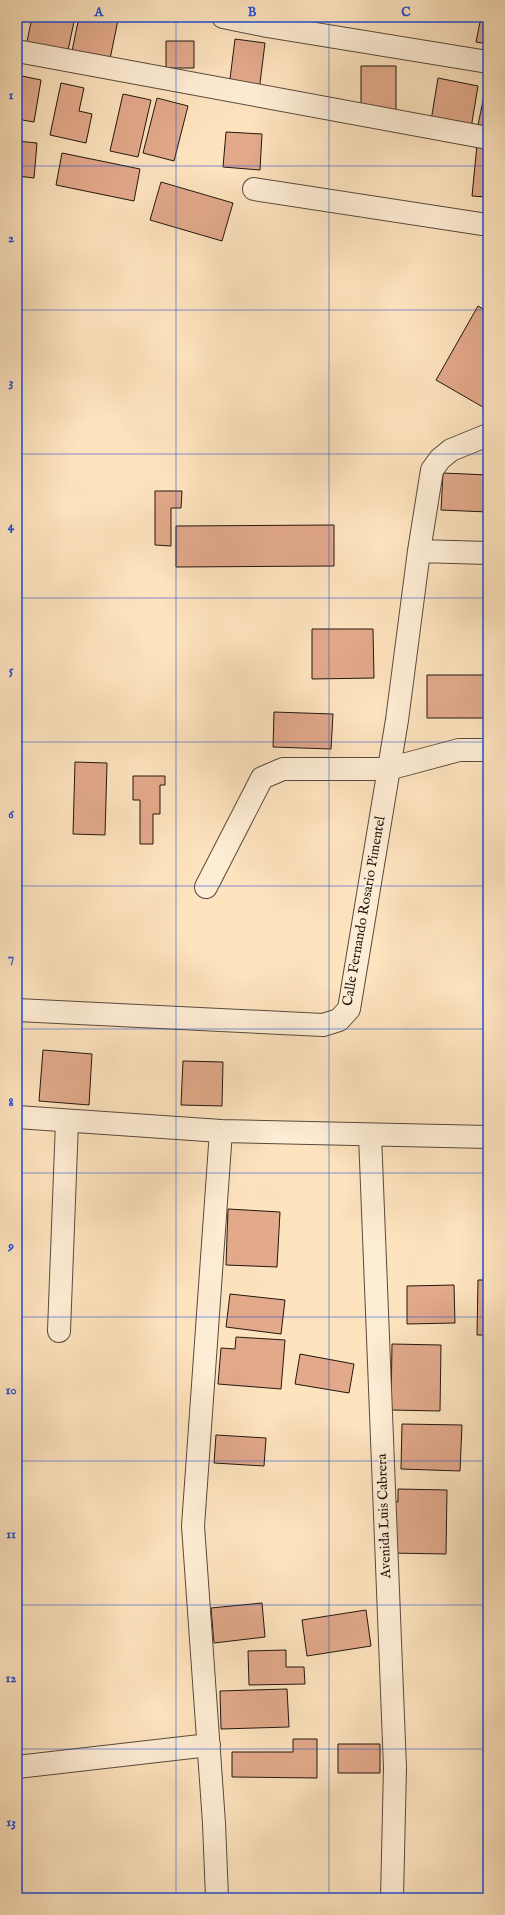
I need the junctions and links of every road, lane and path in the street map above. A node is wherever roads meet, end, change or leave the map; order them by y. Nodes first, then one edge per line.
1 (223, 17) edge
2 (268, 22) edge
3 (17, 51) edge
4 (488, 62) edge
5 (488, 138) edge
6 (254, 189) dead end
7 (488, 225) edge
8 (488, 435) edge
9 (419, 551) junction
10 (488, 553) edge
11 (488, 750) edge
12 (388, 769) junction
13 (206, 887) dead end
14 (17, 1010) edge
15 (17, 1117) edge
16 (67, 1122) junction
17 (221, 1131) junction
18 (370, 1135) junction
19 (488, 1137) edge
20 (58, 1330) dead end
21 (209, 1745) junction
22 (17, 1767) edge
23 (217, 1898) edge
24 (392, 1898) edge

1 - 2 street
2 - 4 street
3 - 5 street
6 - 7 street
8 - 9 street, Calle Fernando Rosario Pimentel
9 - 10 street
9 - 12 street, Calle Fernando Rosario Pimentel
11 - 12 street
12 - 13 street
12 - 14 street, Calle Fernando Rosario Pimentel
15 - 16 street
16 - 17 street
16 - 20 street
17 - 18 street
17 - 21 street
18 - 19 street
18 - 24 street, Avenida Luis Cabrera
21 - 22 street
21 - 23 street

